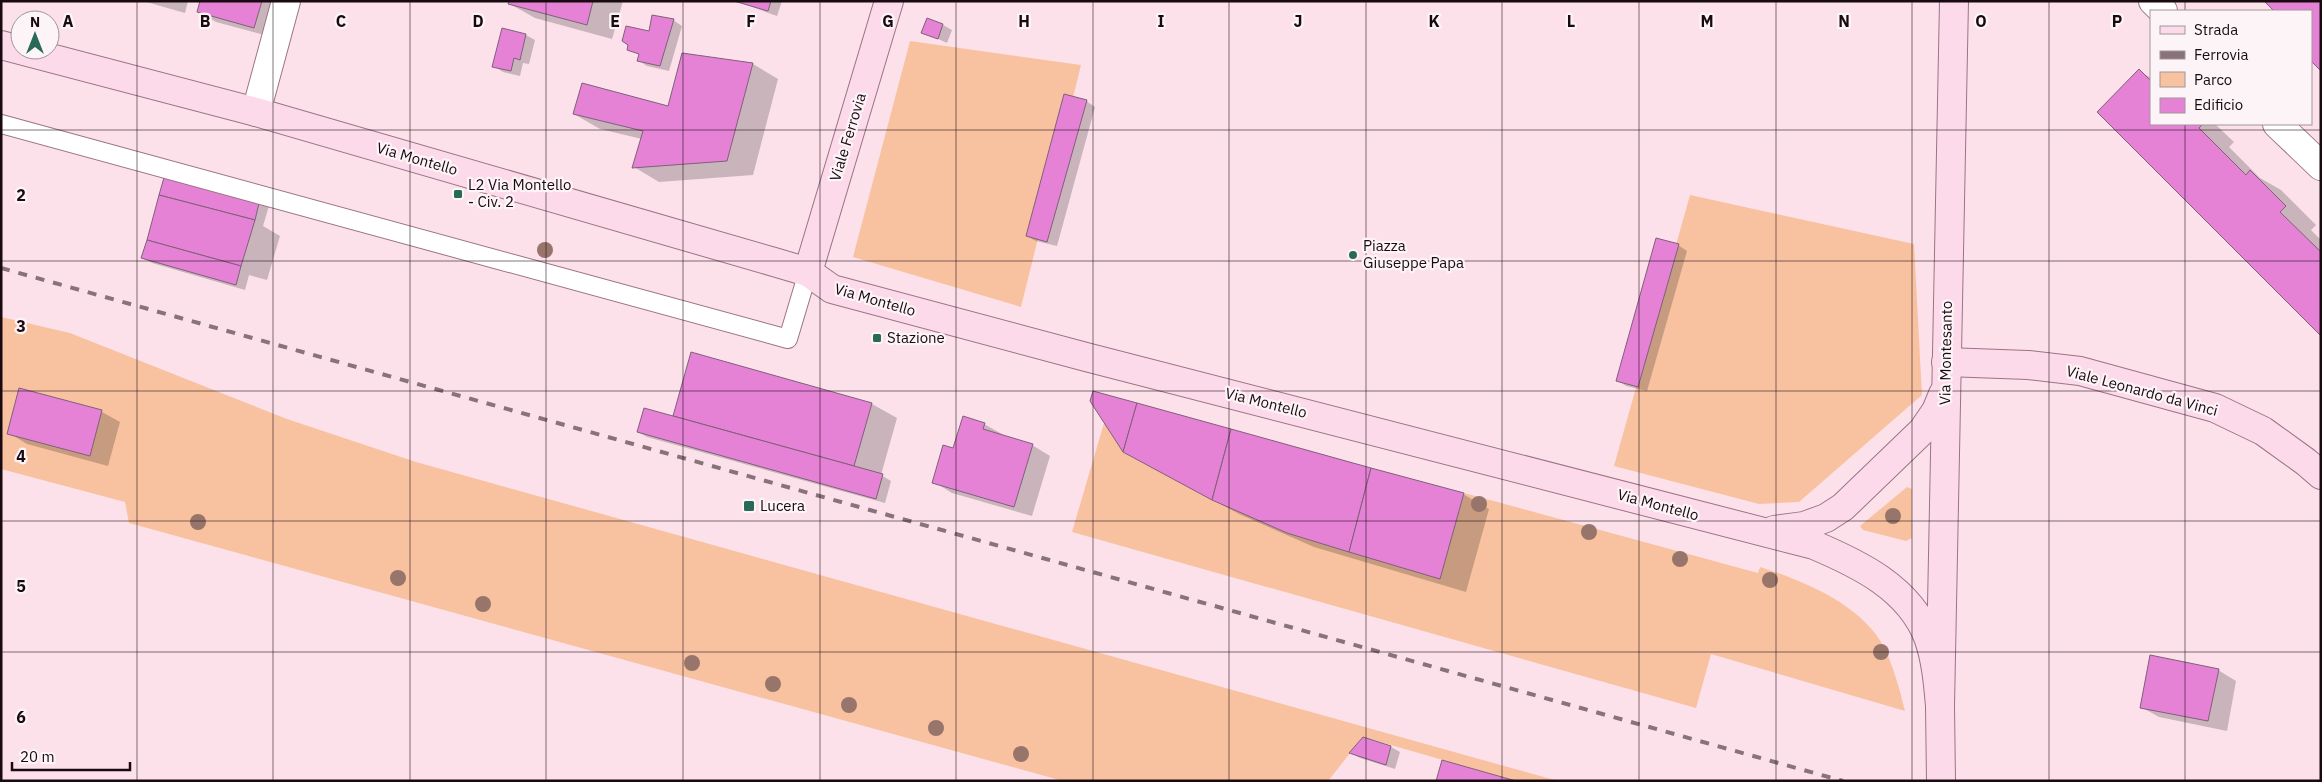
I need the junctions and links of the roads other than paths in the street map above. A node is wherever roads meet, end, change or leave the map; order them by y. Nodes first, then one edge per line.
1 (286, 1) edge
2 (889, 1) edge
3 (1954, 1) edge
4 (2152, 1) edge
5 (2162, 10) edge
6 (1, 45) edge
7 (256, 112) junction
8 (1, 124) edge
9 (2278, 125) edge
10 (2321, 166) edge
11 (808, 272) junction
12 (1945, 375) junction
13 (2321, 475) edge
14 (1756, 531) junction
15 (1940, 706) junction
16 (1941, 781) edge

1 - 7 street
2 - 11 main road, Viale Ferrovia
3 - 12 main road, Via Montesanto
4 - 5 street
6 - 7 main road, Via Montello
7 - 11 main road, Via Montello
8 - 11 lane
9 - 10 street
11 - 14 main road, Via Montello
12 - 13 main road, Viale Leonardo da Vinci
12 - 14 main road, Via Montello
12 - 15 main road, Via Montesanto
14 - 15 main road, Via Montello
15 - 16 main road

